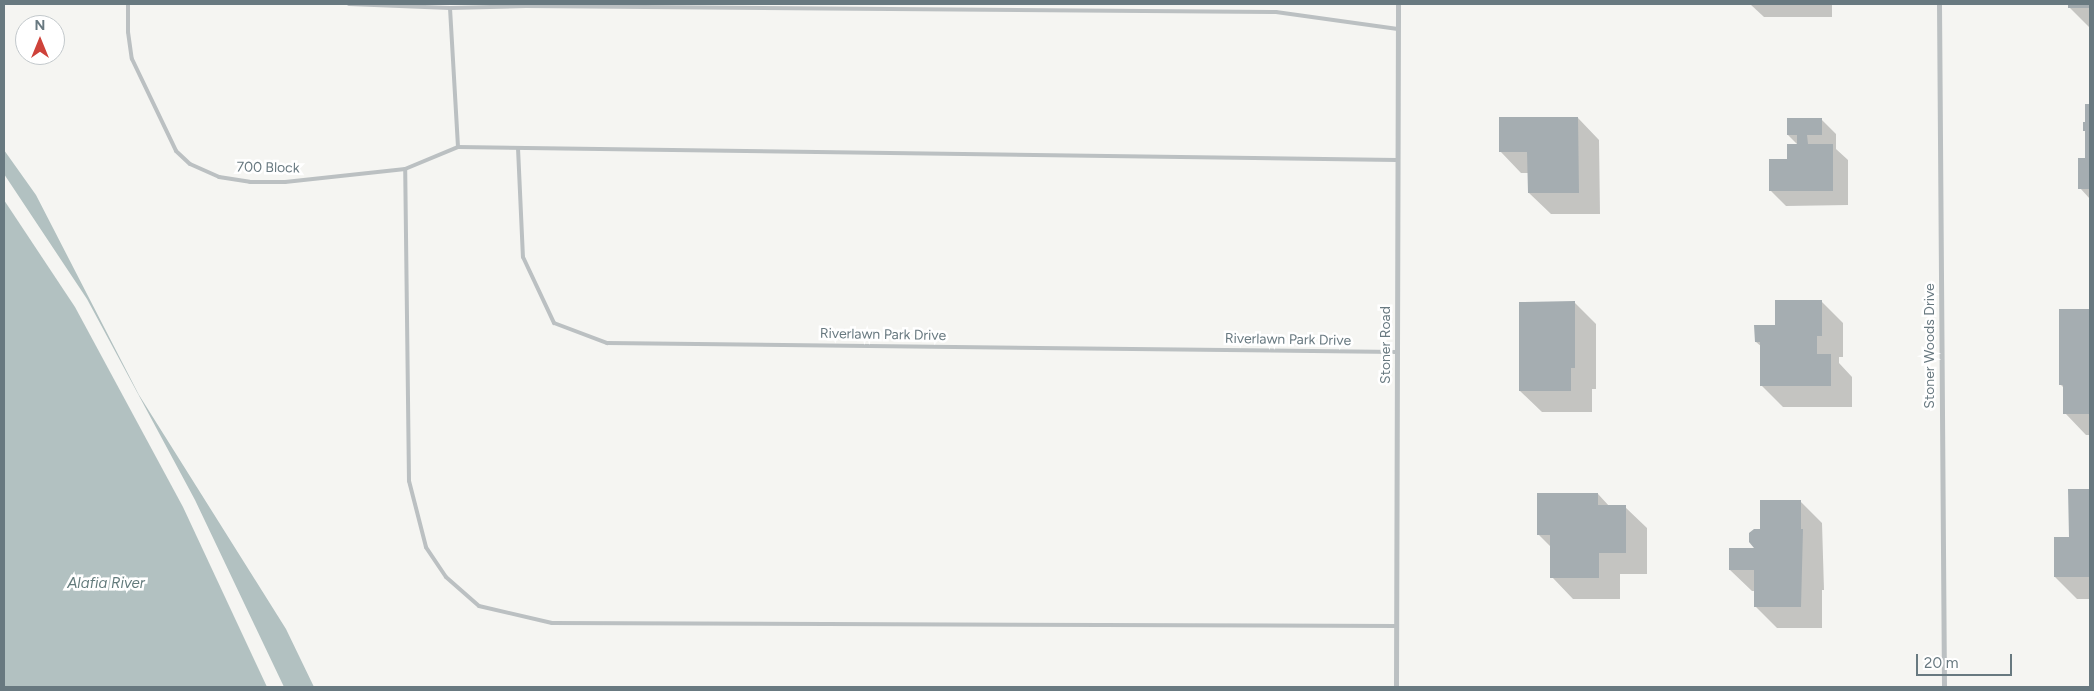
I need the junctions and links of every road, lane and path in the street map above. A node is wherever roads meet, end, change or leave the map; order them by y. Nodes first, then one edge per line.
1 (128, 4) edge
2 (349, 4) edge
3 (1398, 4) edge
4 (1939, 4) edge
5 (526, 5) edge
6 (450, 8) junction
7 (1398, 29) junction
8 (458, 147) junction
9 (518, 148) junction
10 (1397, 160) junction
11 (405, 169) junction
12 (1397, 352) junction
13 (1396, 626) junction
14 (1396, 687) edge
15 (1944, 687) edge

1 - 11 lane, 700 Block
2 - 6 lane
3 - 7 street, Stoner Road
4 - 15 street, Stoner Woods Drive
5 - 6 lane
5 - 7 lane
6 - 8 lane
7 - 10 street, Stoner Road
8 - 9 lane
8 - 11 lane, 700 Block
9 - 10 lane
9 - 12 lane, Riverlawn Park Drive
10 - 12 street, Stoner Road
11 - 13 lane
12 - 13 street, Stoner Road
13 - 14 street, Stoner Road

